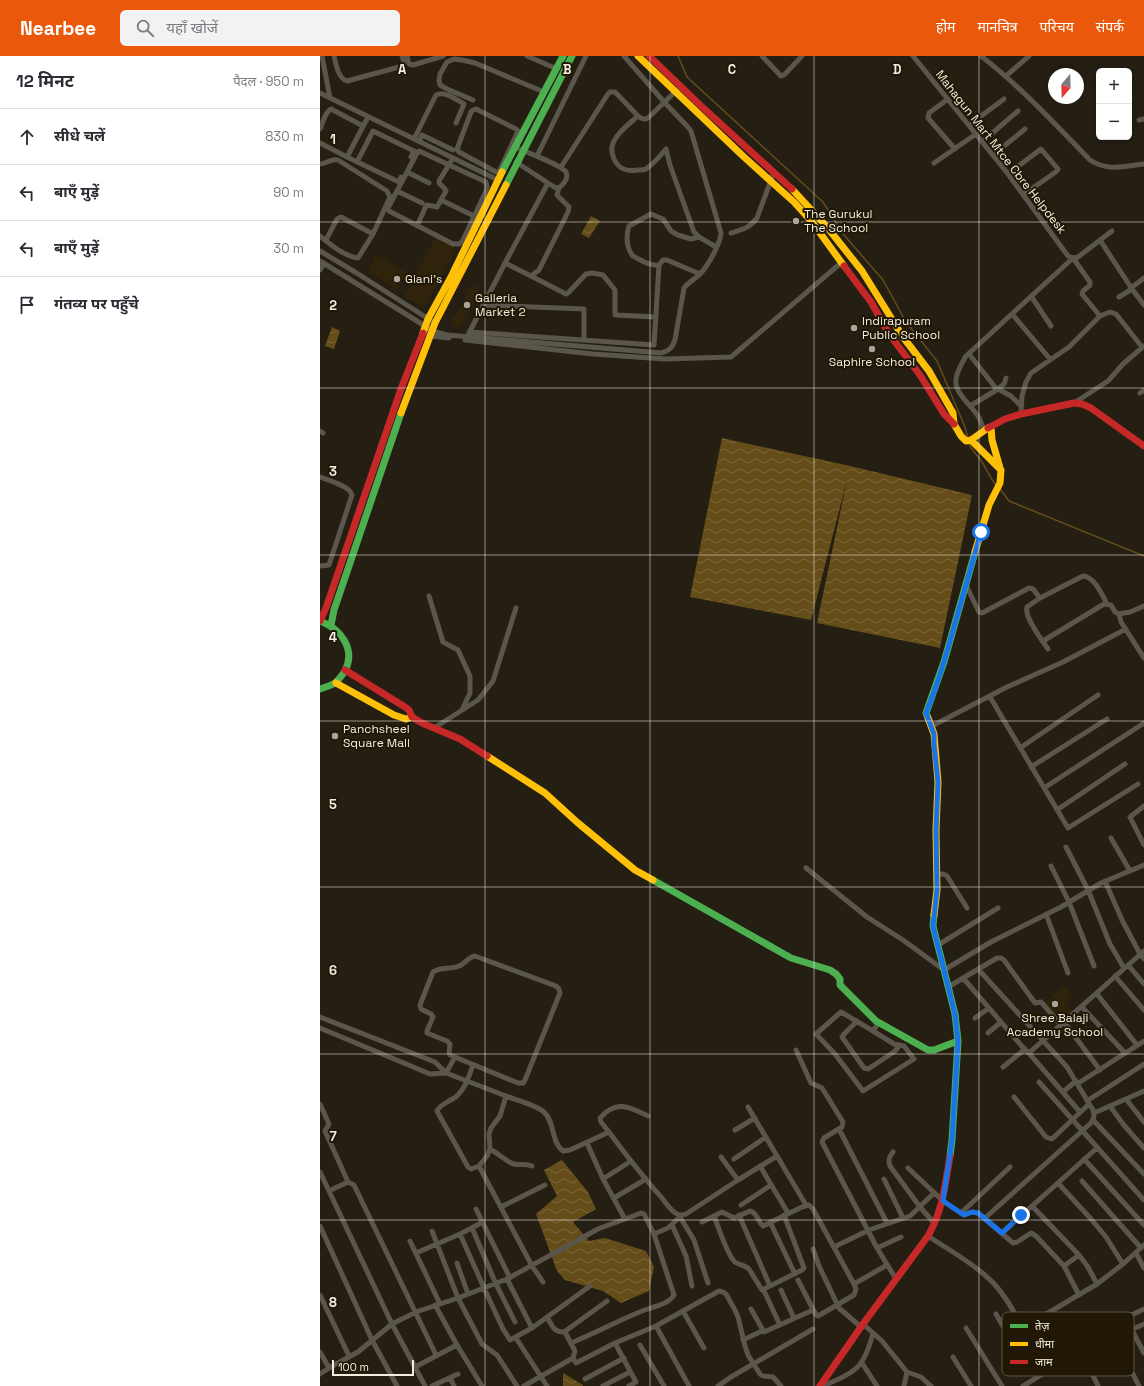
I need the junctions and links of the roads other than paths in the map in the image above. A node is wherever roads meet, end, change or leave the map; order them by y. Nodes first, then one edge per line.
1 (322, 56) edge
2 (334, 56) edge
3 (402, 56) edge
4 (407, 56) edge
5 (443, 56) edge
6 (527, 56) edge
7 (563, 56) edge
8 (572, 56) edge
9 (586, 56) edge
10 (624, 56) edge
11 (638, 56) edge
12 (649, 56) edge
13 (762, 56) edge
14 (802, 56) edge
15 (913, 56) edge
16 (981, 56) edge
17 (1029, 56) edge
18 (556, 69) junction
19 (1006, 76) junction
20 (678, 89) junction
21 (544, 92) junction
22 (320, 93) edge
23 (330, 98) junction
24 (948, 99) junction
25 (1004, 99) dead end
26 (473, 100) dead end
27 (665, 102) junction
28 (1018, 111) dead end
29 (368, 116) junction
30 (638, 116) junction
31 (377, 121) junction
32 (456, 123) dead end
33 (969, 125) junction
34 (363, 126) junction
35 (320, 129) edge
36 (1025, 130) dead end
37 (373, 131) junction
38 (420, 133) junction
39 (976, 134) junction
40 (417, 140) junction
41 (982, 142) junction
42 (320, 143) edge
43 (514, 146) junction
44 (955, 149) junction
45 (454, 150) dead end
46 (523, 151) junction
47 (464, 155) junction
48 (993, 155) junction
49 (450, 156) junction
50 (537, 156) junction
51 (347, 157) junction
52 (357, 162) junction
53 (461, 162) junction
54 (516, 162) junction
55 (934, 163) dead end
56 (320, 164) edge
57 (446, 164) junction
58 (1144, 164) edge
59 (561, 167) junction
60 (407, 172) junction
61 (774, 172) junction
62 (1008, 174) junction
63 (498, 180) junction
64 (770, 180) junction
65 (548, 183) junction
66 (429, 184) dead end
67 (559, 188) junction
68 (397, 191) junction
69 (1023, 195) junction
70 (442, 200) junction
71 (422, 203) dead end
72 (476, 217) junction
73 (417, 226) junction
74 (1112, 231) dead end
75 (731, 233) dead end
76 (373, 234) junction
77 (320, 236) edge
78 (699, 237) junction
79 (326, 240) junction
80 (1100, 240) junction
81 (716, 247) junction
82 (320, 251) edge
83 (1073, 258) junction
84 (322, 262) edge
85 (505, 262) junction
86 (842, 262) junction
87 (660, 265) junction
88 (320, 270) edge
89 (355, 272) junction
90 (700, 274) junction
91 (531, 276) junction
92 (1144, 278) edge
93 (351, 280) junction
94 (1132, 288) junction
95 (1031, 296) junction
96 (1119, 297) dead end
97 (484, 305) junction
98 (1144, 305) edge
99 (1012, 314) junction
100 (1100, 316) junction
101 (656, 317) junction
102 (428, 319) junction
103 (435, 323) junction
104 (425, 326) junction
105 (1051, 326) dead end
106 (431, 333) junction
107 (469, 334) junction
108 (584, 340) junction
109 (1143, 346) edge
110 (969, 354) junction
111 (1050, 360) junction
112 (1006, 378) dead end
113 (996, 388) junction
114 (1074, 403) junction
115 (970, 406) junction
116 (1021, 410) junction
117 (954, 424) junction
118 (987, 429) junction
119 (969, 440) junction
120 (1144, 446) edge
121 (1001, 470) junction
122 (320, 477) edge
123 (359, 509) junction
124 (367, 513) junction
125 (344, 522) junction
126 (354, 525) junction
127 (320, 566) edge
128 (966, 585) junction
129 (429, 596) dead end
130 (1040, 598) junction
131 (1107, 604) junction
132 (1144, 606) edge
133 (516, 608) dead end
134 (1120, 614) junction
135 (320, 621) edge
136 (331, 625) junction
137 (1126, 630) junction
138 (1043, 641) junction
139 (1048, 648) dead end
140 (1144, 658) edge
141 (345, 670) junction
142 (336, 683) junction
143 (320, 689) edge
144 (1098, 696) dead end
145 (990, 697) junction
146 (462, 711) junction
147 (412, 717) junction
148 (1107, 719) dead end
149 (1144, 723) edge
150 (932, 726) junction
151 (434, 728) junction
152 (1020, 748) junction
153 (1125, 764) dead end
154 (1031, 767) junction
155 (1138, 784) dead end
156 (1044, 788) junction
157 (1144, 806) edge
158 (1057, 810) junction
159 (1111, 838) dead end
160 (1144, 845) edge
161 (1066, 847) dead end
162 (1144, 865) edge
163 (1052, 866) dead end
164 (806, 868) dead end
165 (1130, 871) junction
166 (936, 875) junction
167 (1105, 881) junction
168 (1088, 890) junction
169 (1069, 902) junction
170 (967, 908) dead end
171 (998, 908) dead end
172 (1046, 914) junction
173 (938, 945) junction
174 (1143, 955) edge
175 (1094, 966) dead end
176 (1126, 966) junction
177 (978, 969) junction
178 (944, 970) junction
179 (1068, 973) dead end
180 (1116, 976) junction
181 (963, 978) junction
182 (1144, 984) edge
183 (948, 987) junction
184 (1097, 994) junction
185 (1082, 1006) junction
186 (988, 1008) junction
187 (1144, 1010) edge
188 (320, 1017) edge
189 (975, 1018) dead end
190 (857, 1021) junction
191 (879, 1022) junction
192 (1001, 1022) junction
193 (1062, 1024) junction
194 (320, 1028) edge
195 (873, 1031) junction
196 (988, 1033) dead end
197 (1043, 1040) junction
198 (958, 1041) junction
199 (1144, 1041) edge
200 (900, 1045) junction
201 (1137, 1045) junction
202 (796, 1050) dead end
203 (1026, 1051) junction
204 (1125, 1054) junction
205 (455, 1057) junction
206 (1144, 1064) edge
207 (473, 1065) junction
208 (1003, 1067) dead end
209 (1100, 1070) junction
210 (446, 1073) junction
211 (468, 1081) junction
212 (1039, 1082) dead end
213 (1076, 1083) junction
214 (1144, 1090) edge
215 (1063, 1092) junction
216 (506, 1096) junction
217 (1014, 1097) dead end
218 (1126, 1099) junction
219 (1088, 1102) junction
220 (320, 1104) edge
221 (1110, 1106) junction
222 (748, 1107) dead end
223 (1080, 1112) junction
224 (1094, 1113) junction
225 (648, 1116) dead end
226 (755, 1118) junction
227 (1072, 1120) junction
228 (1094, 1120) junction
229 (1144, 1122) edge
230 (839, 1129) junction
231 (735, 1130) dead end
232 (1082, 1131) junction
233 (609, 1132) junction
234 (766, 1137) junction
235 (587, 1143) junction
236 (1097, 1148) junction
237 (1144, 1148) edge
238 (490, 1149) junction
239 (893, 1152) dead end
240 (777, 1156) junction
241 (721, 1157) dead end
242 (734, 1159) dead end
243 (1084, 1159) junction
244 (631, 1161) junction
245 (480, 1166) junction
246 (532, 1166) dead end
247 (760, 1166) junction
248 (1010, 1167) dead end
249 (908, 1168) dead end
250 (320, 1172) edge
251 (1144, 1174) edge
252 (603, 1179) junction
253 (884, 1179) dead end
254 (646, 1180) junction
255 (738, 1180) junction
256 (1082, 1181) dead end
257 (348, 1182) junction
258 (1058, 1183) junction
259 (545, 1185) dead end
260 (771, 1185) junction
261 (333, 1189) dead end
262 (934, 1193) junction
263 (614, 1198) junction
264 (1144, 1200) edge
265 (943, 1201) junction
266 (741, 1205) dead end
267 (806, 1205) junction
268 (1032, 1206) junction
269 (501, 1207) junction
270 (920, 1207) junction
271 (476, 1208) dead end
272 (961, 1213) junction
273 (786, 1214) junction
274 (681, 1216) junction
275 (714, 1216) junction
276 (739, 1216) junction
277 (903, 1218) junction
278 (985, 1218) junction
279 (625, 1219) junction
280 (483, 1222) junction
281 (702, 1222) dead end
282 (770, 1222) junction
283 (887, 1223) junction
284 (935, 1224) junction
285 (672, 1225) junction
286 (1144, 1225) edge
287 (320, 1226) edge
288 (472, 1228) junction
289 (869, 1230) junction
290 (432, 1231) dead end
291 (1002, 1233) junction
292 (460, 1234) junction
293 (654, 1234) junction
294 (928, 1236) junction
295 (901, 1238) dead end
296 (410, 1241) dead end
297 (437, 1244) junction
298 (1143, 1246) edge
299 (834, 1247) junction
300 (877, 1248) junction
301 (813, 1249) dead end
302 (416, 1253) junction
303 (1136, 1253) junction
304 (1079, 1254) junction
305 (457, 1263) dead end
306 (1123, 1264) junction
307 (887, 1265) junction
308 (532, 1266) junction
309 (1064, 1266) junction
310 (1144, 1267) edge
311 (794, 1274) junction
312 (509, 1278) junction
313 (896, 1279) junction
314 (798, 1280) dead end
315 (543, 1282) dead end
316 (708, 1283) dead end
317 (496, 1284) junction
318 (854, 1284) junction
319 (1097, 1284) junction
320 (590, 1286) dead end
321 (692, 1286) dead end
322 (770, 1286) junction
323 (484, 1288) junction
324 (781, 1290) dead end
325 (765, 1293) dead end
326 (320, 1294) edge
327 (468, 1294) junction
328 (1079, 1294) junction
329 (458, 1298) junction
330 (608, 1300) dead end
331 (438, 1304) junction
332 (838, 1304) junction
333 (751, 1309) dead end
334 (1144, 1309) edge
335 (813, 1310) junction
336 (683, 1311) junction
337 (416, 1312) junction
338 (1014, 1312) edge
339 (1049, 1312) edge
340 (996, 1314) dead end
341 (1134, 1314) edge
342 (546, 1317) junction
343 (794, 1318) junction
344 (515, 1322) dead end
345 (392, 1324) junction
346 (1002, 1324) edge
347 (1144, 1324) edge
348 (780, 1325) junction
349 (656, 1326) junction
350 (862, 1326) junction
351 (532, 1328) junction
352 (966, 1328) dead end
353 (813, 1329) dead end
354 (1134, 1329) edge
355 (762, 1331) junction
356 (564, 1332) junction
357 (873, 1333) junction
358 (1134, 1334) edge
359 (516, 1338) junction
360 (372, 1340) junction
361 (743, 1340) junction
362 (571, 1343) junction
363 (615, 1343) junction
364 (457, 1345) junction
365 (640, 1345) dead end
366 (704, 1348) dead end
367 (320, 1352) edge
368 (1144, 1353) edge
369 (436, 1355) junction
370 (349, 1356) junction
371 (953, 1357) dead end
372 (573, 1358) junction
373 (624, 1358) junction
374 (753, 1363) junction
375 (862, 1363) junction
376 (415, 1367) junction
377 (329, 1368) junction
378 (630, 1372) junction
379 (907, 1372) junction
380 (320, 1374) edge
381 (458, 1374) dead end
382 (541, 1376) junction
383 (1040, 1376) edge
384 (1094, 1376) edge
385 (1134, 1376) edge
386 (450, 1378) junction
387 (585, 1379) dead end
388 (875, 1385) edge
389 (397, 1386) edge
390 (425, 1386) edge
391 (432, 1386) edge
392 (454, 1386) edge
393 (482, 1386) edge
394 (518, 1386) edge
395 (524, 1386) edge
396 (547, 1386) edge
397 (603, 1386) edge
398 (629, 1386) edge
399 (663, 1386) edge
400 (689, 1386) edge
401 (718, 1386) edge
402 (781, 1386) edge
403 (821, 1386) edge
404 (904, 1386) edge
405 (931, 1386) edge
406 (971, 1386) edge
407 (1002, 1386) edge
408 (1023, 1386) edge
409 (1098, 1386) edge
410 (1139, 1386) edge

1 - 23 street
2 - 3 street
4 - 5 street
6 - 18 street
7 - 18 street
8 - 46 street
9 - 50 street
10 - 27 street
11 - 20 street
12 - 20 street
13 - 14 street
15 - 24 street, Mahagun Mart Mtce Cbre Helpdesk
16 - 19 street
17 - 19 street
18 - 21 street
19 - 58 street
20 - 27 street
20 - 61 street
20 - 64 street
21 - 26 street
21 - 43 street
22 - 23 street
23 - 29 street
24 - 33 street, Mahagun Mart Mtce Cbre Helpdesk
24 - 44 street
25 - 33 street
27 - 30 street
27 - 81 street
28 - 41 street
29 - 31 street
29 - 34 street
30 - 59 street
30 - 78 street
31 - 37 street
31 - 40 street
32 - 38 street
33 - 39 street, Mahagun Mart Mtce Cbre Helpdesk
34 - 35 street
34 - 51 street
36 - 48 street
37 - 52 street
37 - 52 street
38 - 40 street
38 - 45 street
39 - 41 street, Mahagun Mart Mtce Cbre Helpdesk
39 - 44 street
40 - 49 street
41 - 48 street, Mahagun Mart Mtce Cbre Helpdesk
42 - 51 street
43 - 46 street
43 - 47 street
43 - 47 street
43 - 63 street
44 - 55 street
46 - 50 street
46 - 54 street
47 - 53 street
48 - 62 street, Mahagun Mart Mtce Cbre Helpdesk
49 - 53 street
49 - 57 street
50 - 59 street
51 - 52 street
53 - 63 street
54 - 65 street
54 - 103 street
56 - 76 street
57 - 60 street
57 - 70 street
57 - 72 street
59 - 67 street
60 - 66 street
60 - 68 street
61 - 64 street
61 - 117 street
62 - 69 street, Mahagun Mart Mtce Cbre Helpdesk
62 - 69 street
63 - 72 street
64 - 75 street
64 - 86 street
65 - 67 street
65 - 85 street
67 - 91 street
68 - 71 street
68 - 73 street
69 - 83 street, Mahagun Mart Mtce Cbre Helpdesk
70 - 72 street
70 - 73 street
72 - 73 street
72 - 102 street
74 - 80 street
76 - 79 street
76 - 79 street
77 - 79 street
78 - 81 street
78 - 87 street
80 - 83 street
80 - 94 street
81 - 90 street
82 - 89 street
83 - 95 street
83 - 100 street, Mahagun Mart Mtce Cbre Helpdesk
84 - 88 street
84 - 93 street
85 - 91 street
85 - 97 street
86 - 106 street
86 - 117 street
87 - 90 street
87 - 101 street
89 - 93 street
89 - 102 street
90 - 107 street
91 - 101 street
92 - 94 street
93 - 104 street
94 - 96 street
94 - 98 street
95 - 99 street
95 - 105 street
97 - 107 street
97 - 108 street
99 - 110 street
99 - 111 street
100 - 109 street
100 - 111 street
101 - 108 street
102 - 103 street
102 - 104 street
103 - 106 street
104 - 106 street
104 - 123 street
106 - 107 street
106 - 124 street
107 - 108 street
109 - 114 street
110 - 113 street
110 - 115 street
111 - 116 street
112 - 113 street
113 - 115 street
113 - 116 street
114 - 116 street
114 - 120 street
115 - 118 street
116 - 118 street
117 - 119 street
118 - 119 street
118 - 121 street
119 - 121 street
121 - 128 street
122 - 125 street
123 - 124 street
123 - 126 street
124 - 136 street
125 - 126 street
125 - 127 street
126 - 135 street
128 - 130 street
128 - 150 street
129 - 146 street
130 - 131 street
130 - 138 street
131 - 134 street
131 - 138 street
132 - 134 street
133 - 146 street
134 - 137 street
135 - 136 street
136 - 141 street
137 - 140 street
137 - 145 street
138 - 139 street
141 - 142 street
141 - 147 street
142 - 143 street
142 - 147 street
144 - 152 street
145 - 150 street
145 - 152 street
146 - 151 street
147 - 151 street
148 - 154 street
149 - 156 street
150 - 166 street
151 - 191 street
152 - 154 street
153 - 158 street
154 - 156 street
155 - 158 street
156 - 158 street
157 - 160 street
159 - 165 street
161 - 168 street
162 - 165 street
163 - 169 street
164 - 178 street
165 - 167 street
166 - 170 street
166 - 173 street
167 - 168 street
167 - 174 street
168 - 169 street
168 - 176 street
169 - 172 street
169 - 175 street
171 - 173 street
172 - 178 street
172 - 179 street
173 - 178 street
174 - 176 street
176 - 180 street
176 - 182 street
177 - 181 street
177 - 193 street
177 - 197 street
178 - 183 street
180 - 184 street
180 - 187 street
181 - 183 street
181 - 186 street
183 - 198 street
184 - 185 street
184 - 201 street
185 - 193 street
185 - 204 street
186 - 189 street
186 - 192 street
188 - 210 street
190 - 195 street
190 - 200 street
190 - 200 street
191 - 195 street
191 - 198 street
192 - 196 street
192 - 203 street
193 - 197 street
193 - 209 street
194 - 210 street
195 - 200 street
197 - 203 street
197 - 213 street
198 - 265 street
199 - 201 street
201 - 204 street
202 - 230 street
203 - 208 street
203 - 215 street
204 - 209 street
205 - 207 street
205 - 207 street
205 - 210 street
206 - 219 street
207 - 211 street
209 - 213 street
210 - 211 street
211 - 216 street
211 - 245 street
212 - 227 street
213 - 215 street
213 - 219 street
214 - 218 street
215 - 223 street
216 - 235 street
216 - 238 street
217 - 227 street
218 - 221 street
218 - 229 street
219 - 223 street
219 - 224 street
220 - 257 street
221 - 224 street
221 - 237 street
222 - 226 street
223 - 227 street
224 - 228 street
225 - 233 street
226 - 231 street
226 - 234 street
227 - 232 street
228 - 232 street
228 - 251 street
230 - 283 street
230 - 289 street
232 - 236 street
232 - 278 street
233 - 235 street
233 - 244 street
234 - 240 street
234 - 242 street
235 - 252 street
236 - 243 street
236 - 264 street
238 - 245 street
238 - 246 street
239 - 270 street
240 - 247 street
240 - 267 street
241 - 255 street
243 - 258 street
243 - 286 street
244 - 252 street
244 - 254 street
245 - 269 street
247 - 255 street
247 - 260 street
248 - 272 street
249 - 262 street
250 - 345 street
252 - 263 street
253 - 277 street
254 - 263 street
254 - 274 street
255 - 274 street
256 - 298 street
257 - 261 street
257 - 337 street
258 - 268 street
258 - 306 street
259 - 269 street
260 - 266 street
260 - 273 street
262 - 265 street
262 - 270 street
263 - 279 street
265 - 272 street
265 - 284 street
267 - 273 street
267 - 299 street
268 - 291 street
268 - 304 street
269 - 308 street
270 - 277 street
270 - 284 street
271 - 280 street
272 - 278 street
273 - 282 street
273 - 311 street
274 - 285 street
274 - 316 street
275 - 276 street
275 - 281 street
275 - 322 street
276 - 282 street
276 - 322 street
277 - 283 street
278 - 291 street
279 - 293 street
279 - 308 street
280 - 288 street
280 - 312 street
282 - 311 street
283 - 289 street
284 - 294 street
285 - 293 street
285 - 321 street
287 - 360 street
288 - 292 street
288 - 317 street
289 - 299 street
289 - 300 street
290 - 297 street
291 - 309 street
292 - 297 street
292 - 323 street
293 - 362 street
294 - 313 street
294 - 338 street
295 - 300 street
296 - 302 street
297 - 302 street
297 - 329 street
298 - 303 street
299 - 318 street
300 - 307 street
301 - 332 street
302 - 331 street
303 - 306 street
303 - 310 street
304 - 309 street
304 - 319 street
305 - 327 street
306 - 319 street
307 - 313 street
307 - 318 street
308 - 312 street
308 - 315 street
309 - 328 street
311 - 322 street
312 - 317 street
312 - 351 street
313 - 350 street
314 - 335 street
317 - 323 street
317 - 344 street
318 - 332 street
319 - 328 street
320 - 342 street
323 - 327 street
323 - 359 street
324 - 343 street
325 - 348 street
326 - 370 street
327 - 329 street
328 - 339 street
329 - 331 street
329 - 394 street
330 - 356 street
331 - 337 street
331 - 364 street
332 - 335 street
332 - 350 street
333 - 355 street
334 - 341 street
335 - 343 street
336 - 349 street
336 - 361 street
336 - 366 street
337 - 345 street
337 - 369 street
340 - 346 street
342 - 351 street
342 - 356 street
343 - 348 street
345 - 360 street
345 - 376 street
347 - 354 street
348 - 355 street
349 - 363 street
349 - 400 street
350 - 357 street
350 - 403 street
351 - 359 street
352 - 407 street
353 - 374 street
355 - 361 street
356 - 362 street
357 - 375 street
357 - 379 street
358 - 368 street
359 - 382 street
360 - 370 street
360 - 389 street
361 - 374 street
362 - 372 street
363 - 372 street
363 - 373 street
364 - 369 street
364 - 393 street
365 - 399 street
367 - 377 street
369 - 376 street
370 - 377 street
371 - 406 street
372 - 382 street
373 - 378 street
373 - 387 street
374 - 401 street
374 - 402 street
375 - 388 street
375 - 403 street
376 - 390 street
377 - 380 street
378 - 397 street
378 - 398 street
379 - 404 street
379 - 405 street
381 - 386 street
382 - 395 street
382 - 396 street
383 - 408 street
384 - 409 street
385 - 410 street
386 - 391 street
386 - 392 street

